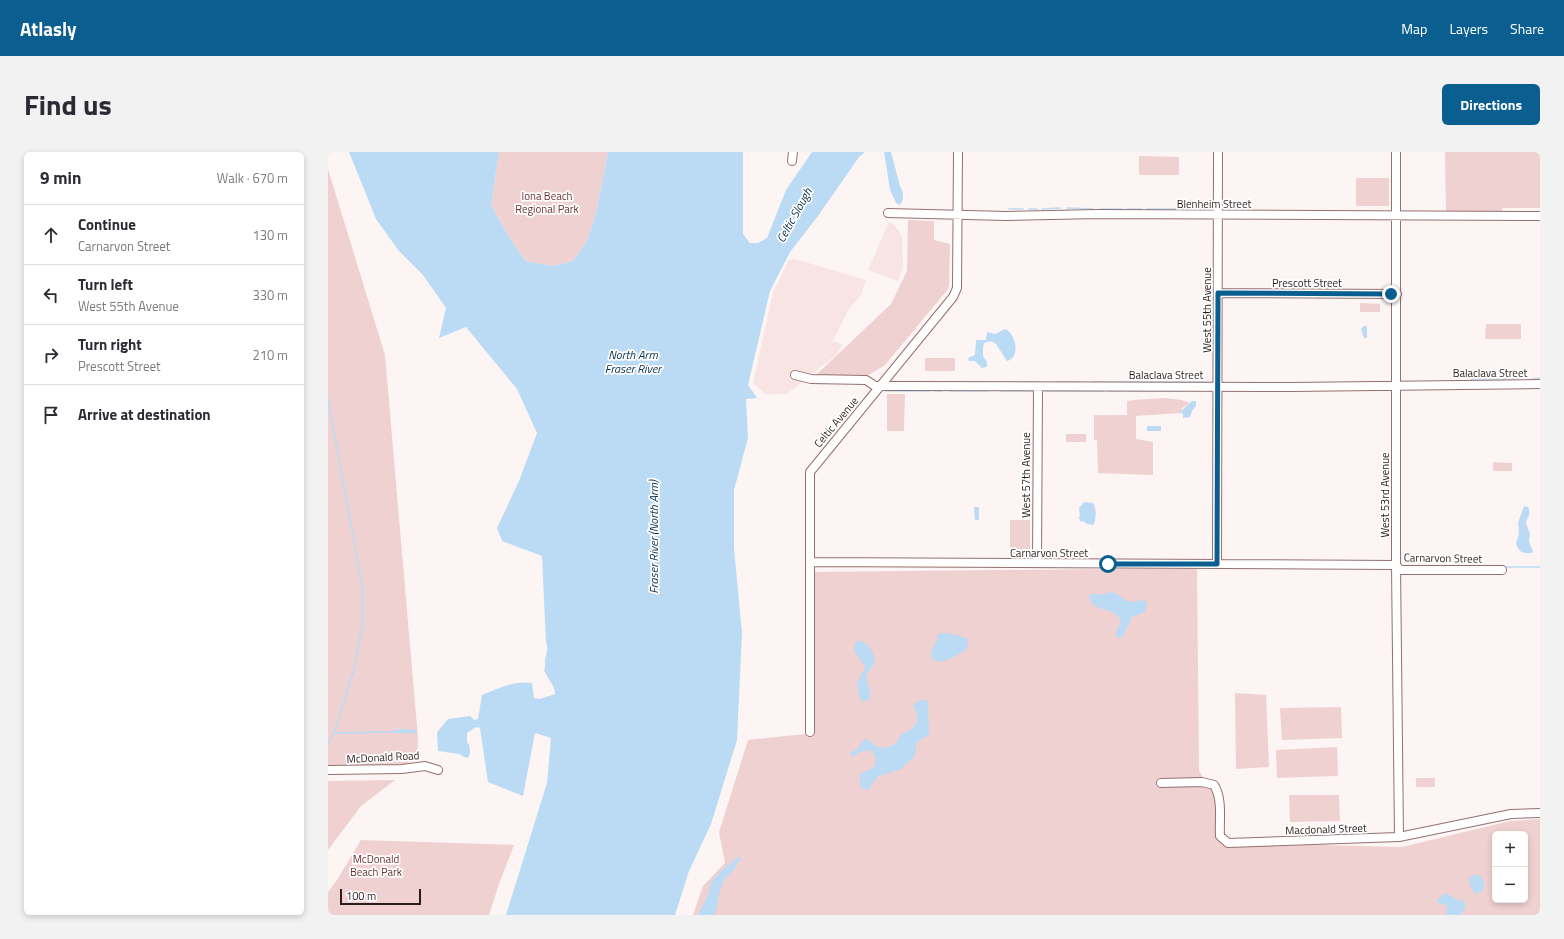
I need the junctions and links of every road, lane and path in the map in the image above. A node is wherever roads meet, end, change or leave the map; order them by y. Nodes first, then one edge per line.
1 (792, 152) edge
2 (958, 152) edge
3 (1218, 152) edge
4 (1396, 152) edge
5 (792, 161) dead end
6 (888, 213) dead end
7 (1218, 215) junction
8 (1397, 215) junction
9 (957, 216) junction
10 (1540, 216) edge
11 (1218, 293) junction
12 (1397, 294) junction
13 (795, 375) dead end
14 (1540, 384) edge
15 (1397, 385) junction
16 (880, 386) junction
17 (1217, 386) junction
18 (1038, 387) junction
19 (810, 562) junction
20 (1036, 563) junction
21 (1217, 564) junction
22 (1396, 564) junction
23 (1502, 570) dead end
24 (810, 732) dead end
25 (328, 770) edge
26 (438, 770) dead end
27 (1161, 783) dead end
28 (1540, 813) edge
29 (1399, 837) junction

1 - 5 street
2 - 9 street, Celtic Avenue
3 - 7 street, West 55th Avenue
4 - 8 street, West 53rd Avenue
6 - 9 street, Blenheim Street
7 - 8 street, Blenheim Street
7 - 9 street, Blenheim Street
7 - 11 street, West 55th Avenue
8 - 10 street, Blenheim Street
8 - 12 street, West 53rd Avenue
9 - 16 street, Celtic Avenue
11 - 12 street, Prescott Street
11 - 17 street, West 55th Avenue
12 - 15 street, West 53rd Avenue
13 - 16 street, Balaclava Street
14 - 15 street, Balaclava Street
15 - 17 street, Balaclava Street
15 - 22 street, West 53rd Avenue
16 - 18 street, Balaclava Street
16 - 19 street, Celtic Avenue
17 - 18 street, Balaclava Street
17 - 21 street, West 55th Avenue
18 - 20 street, West 57th Avenue
19 - 20 street, Carnarvon Street
19 - 24 street, Celtic Avenue
20 - 21 street, Carnarvon Street
21 - 22 street, Carnarvon Street
22 - 23 street, Carnarvon Street
22 - 29 street, West 53rd Avenue
25 - 26 street, McDonald Road
27 - 29 street, Macdonald Street
28 - 29 street, Macdonald Street

